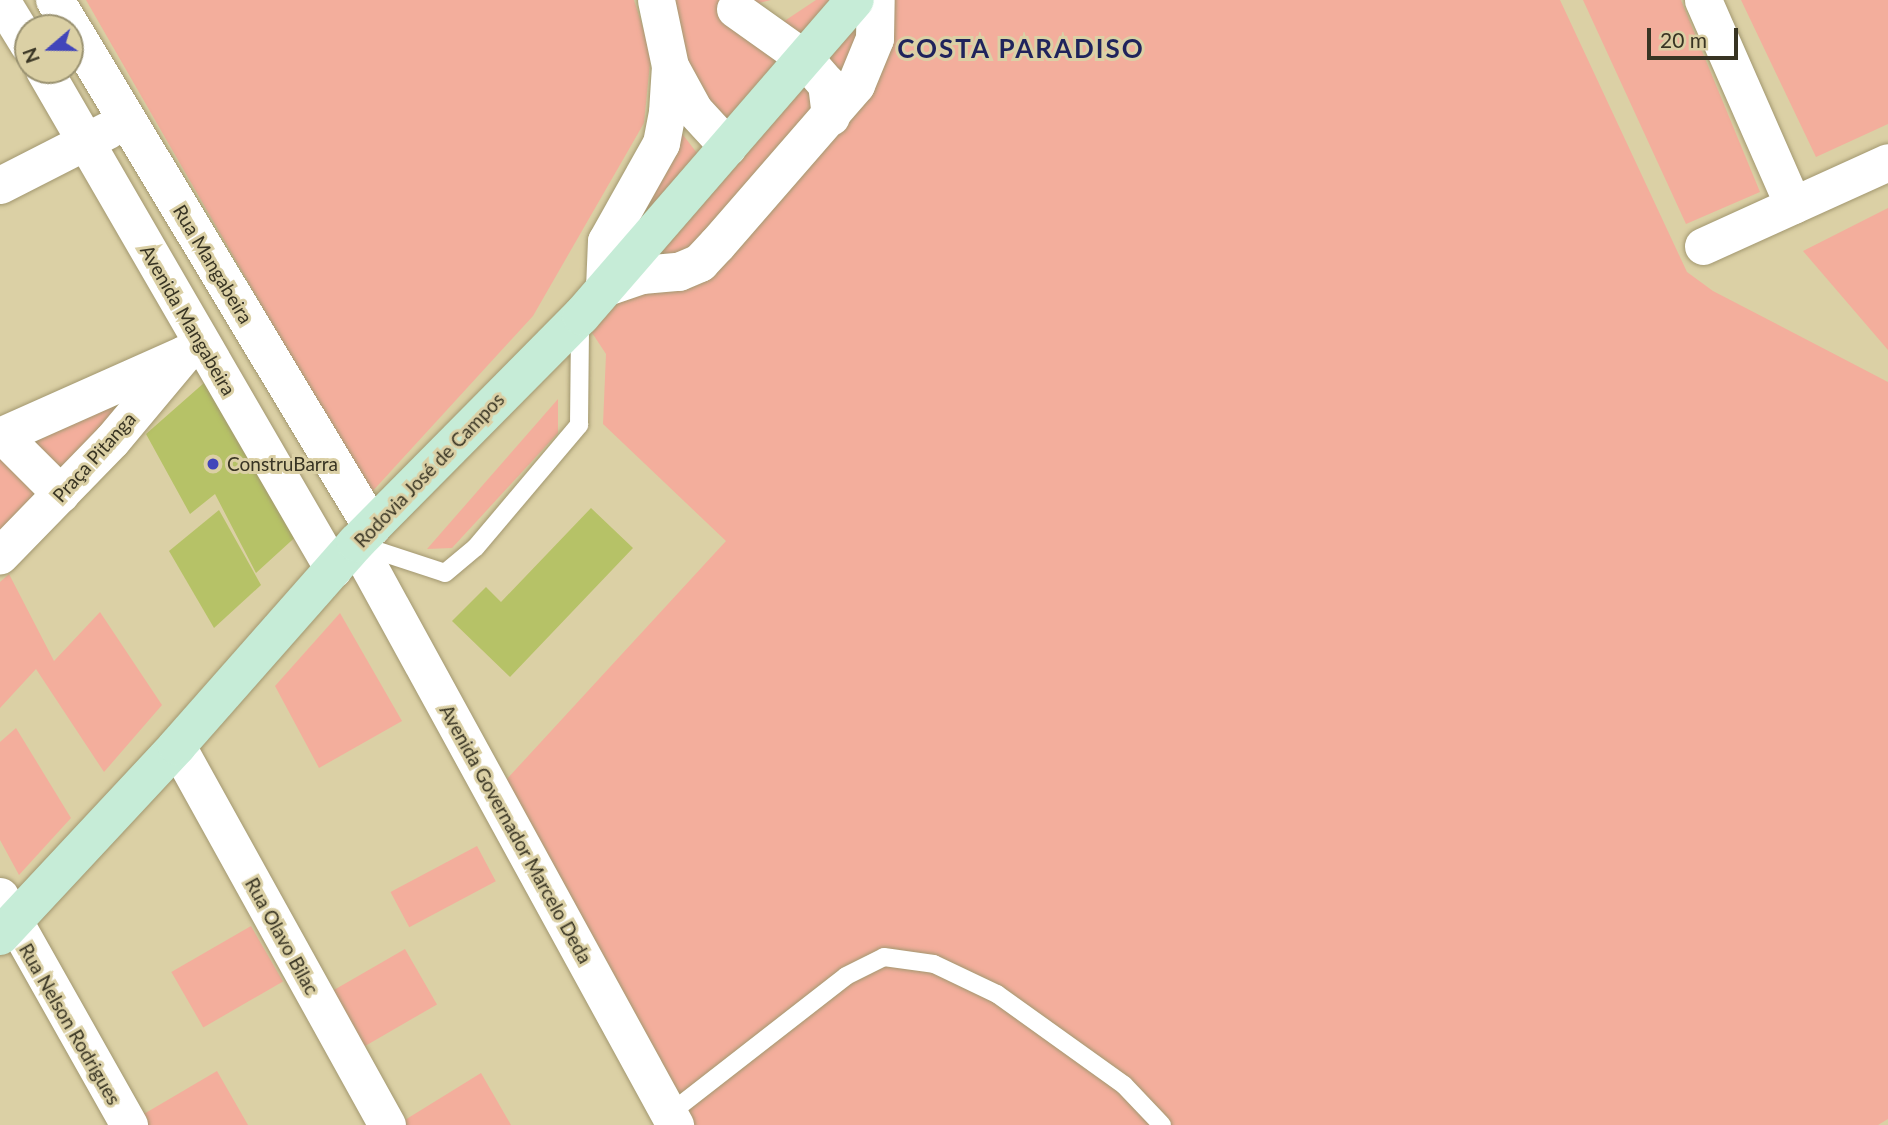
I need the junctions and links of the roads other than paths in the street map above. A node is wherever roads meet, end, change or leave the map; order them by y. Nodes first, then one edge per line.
1 (1, 0) edge
2 (55, 0) edge
3 (656, 0) edge
4 (771, 0) edge
5 (855, 0) edge
6 (876, 0) edge
7 (1703, 0) edge
8 (728, 4) edge
9 (14, 21) edge
10 (804, 58) junction
11 (670, 66) junction
12 (52, 84) edge
13 (831, 117) junction
14 (125, 120) junction
15 (87, 141) junction
16 (728, 147) junction
17 (1888, 162) edge
18 (784, 164) junction
19 (0, 185) edge
20 (1793, 205) junction
21 (1703, 246) dead end
22 (592, 302) junction
23 (192, 348) junction
24 (1, 435) edge
25 (61, 494) junction
26 (354, 546) junction
27 (0, 555) edge
28 (177, 747) junction
29 (4, 919) edge
30 (665, 1122) edge
31 (129, 1125) edge
32 (387, 1125) edge
33 (1162, 1125) edge

1 - 9 street
2 - 14 street, Rua Mangabeira
3 - 11 street
4 - 8 street
5 - 10 main road, Rodovia José de Campos
6 - 13 street
7 - 20 street
8 - 10 street
10 - 13 street
10 - 16 main road, Rodovia José de Campos
11 - 16 street
11 - 22 street
12 - 15 street, Avenida Mangabeira
13 - 18 street
14 - 15 street
14 - 26 street, Rua Mangabeira
15 - 19 street
15 - 23 street, Avenida Mangabeira
16 - 18 street
16 - 22 main road, Rodovia José de Campos
17 - 20 street
18 - 22 street
20 - 21 street
22 - 26 main road, Rodovia José de Campos
22 - 26 lane
23 - 24 street, Praça Pitanga
23 - 25 street, Praça Pitanga
23 - 26 street, Avenida Mangabeira
24 - 25 street
25 - 27 street, Praça Pitanga
26 - 28 main road, Rodovia José de Campos
26 - 30 street, Avenida Governador Marcelo Deda
28 - 29 main road, Rodovia José de Campos
28 - 32 street, Rua Olavo Bilac
29 - 31 street, Rua Nelson Rodrigues
30 - 33 lane

